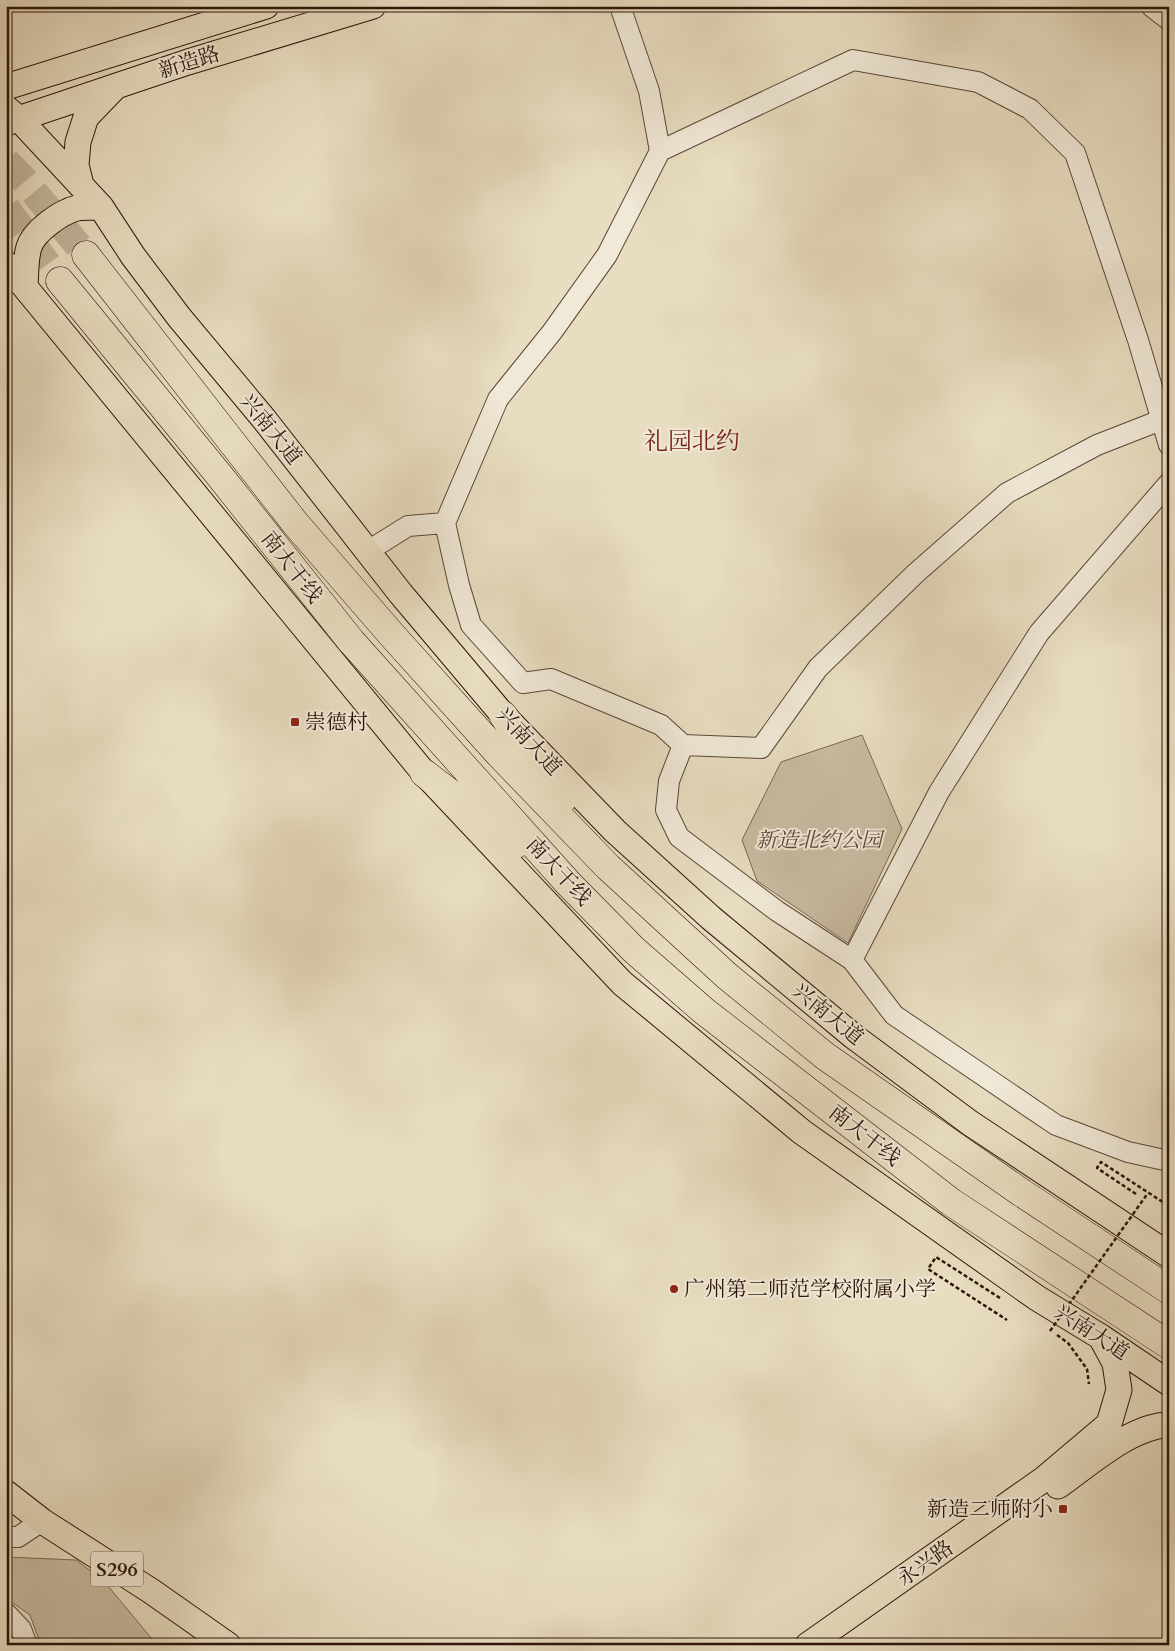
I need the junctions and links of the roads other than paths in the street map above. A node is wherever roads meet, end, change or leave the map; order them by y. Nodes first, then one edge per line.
1 (266, 6) edge
2 (373, 6) edge
3 (620, 6) edge
4 (1151, 6) edge
5 (1169, 20) edge
6 (116, 85) junction
7 (6, 87) edge
8 (10, 116) edge
9 (660, 150) junction
10 (81, 185) junction
11 (100, 207) junction
12 (86, 255) tunnel mouth
13 (6, 264) edge
14 (60, 280) tunnel mouth
15 (25, 286) junction
16 (1161, 420) junction
17 (1169, 445) edge
18 (1169, 484) edge
19 (445, 523) junction
20 (368, 551) junction
21 (503, 715) junction
22 (683, 745) junction
23 (424, 773) junction
24 (608, 867) junction
25 (569, 884) junction
26 (852, 960) junction
27 (1169, 1160) edge
28 (1169, 1255) edge
29 (1169, 1290) edge
30 (1101, 1337) junction
31 (1169, 1345) edge
32 (1169, 1383) edge
33 (1169, 1425) edge
34 (6, 1493) edge
35 (42, 1521) junction
36 (6, 1537) edge
37 (6, 1613) edge
38 (27, 1645) edge
39 (228, 1645) edge
40 (808, 1645) edge
41 (836, 1645) edge

1 - 7 main road, 新造路
2 - 6 main road, 新造路
3 - 9 street
4 - 5 street
6 - 8 main road, 新造路
6 - 10 main road
8 - 10 main road, 兴南大道
9 - 16 street
9 - 19 street
10 - 11 main road, 兴南大道
11 - 15 main road
11 - 20 main road, 兴南大道
12 - 24 highway, 南大干线
13 - 15 main road, 兴南大道
14 - 25 highway, 南大干线
15 - 23 main road, 兴南大道
16 - 17 street
16 - 22 street
18 - 26 street
19 - 20 street
19 - 22 street
20 - 21 main road, 兴南大道
21 - 24 highway
21 - 28 main road, 兴南大道
22 - 26 street
23 - 25 highway
23 - 30 main road, 兴南大道
24 - 29 highway, 南大干线
25 - 31 highway, 南大干线
26 - 27 street
30 - 32 main road, 兴南大道
30 - 40 main road, 永兴路
33 - 41 main road, 永兴路
34 - 35 main road, S296
35 - 36 street
35 - 39 main road, S296
37 - 38 street

